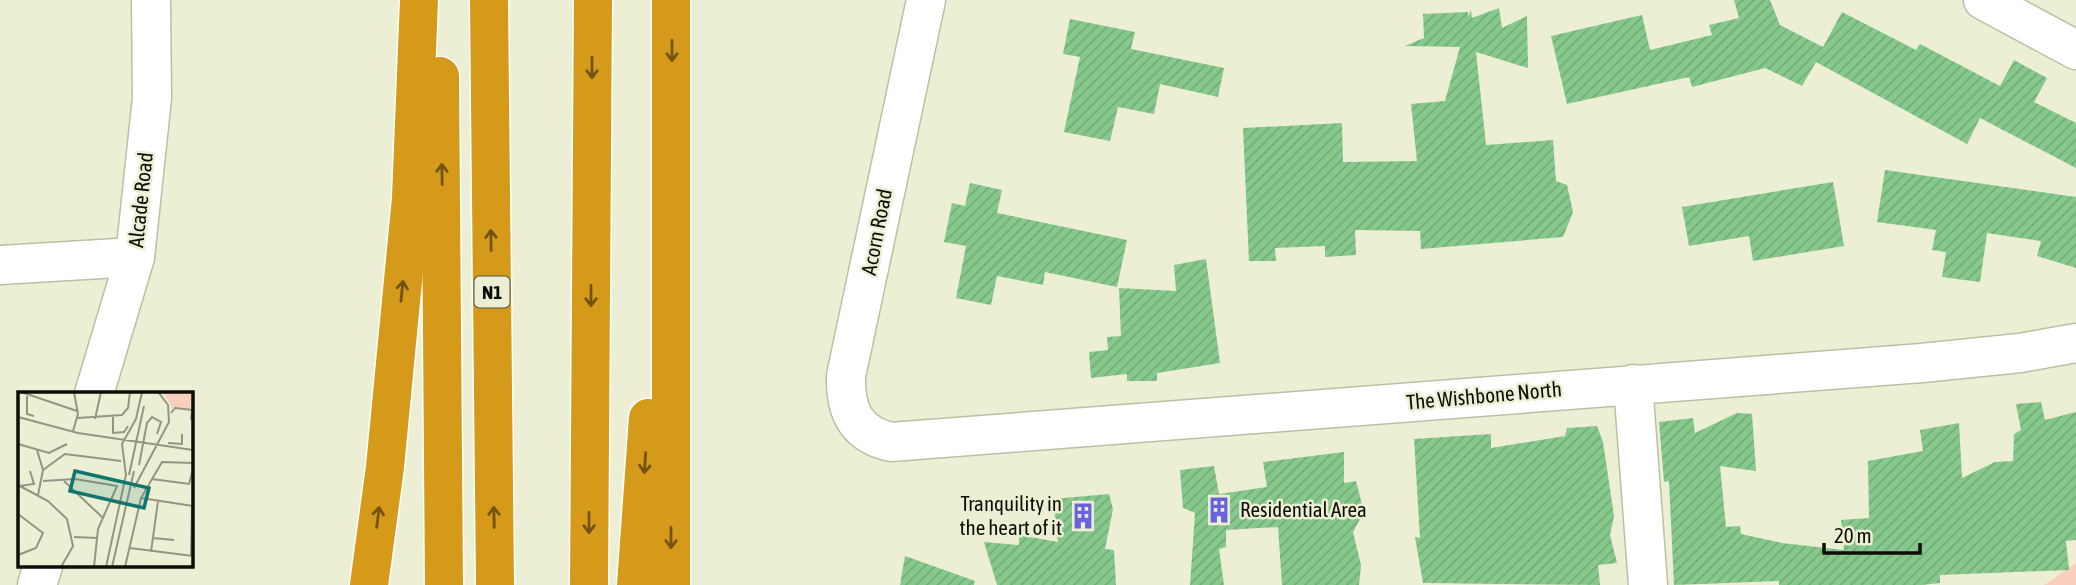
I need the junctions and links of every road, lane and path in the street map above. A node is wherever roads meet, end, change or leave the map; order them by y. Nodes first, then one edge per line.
1 (151, 0) edge
2 (419, 0) edge
3 (438, 0) edge
4 (489, 0) edge
5 (593, 0) edge
6 (671, 0) edge
7 (926, 0) edge
8 (1983, 0) edge
9 (2076, 50) edge
10 (672, 102) junction
11 (442, 217) junction
12 (135, 257) junction
13 (0, 264) edge
14 (2076, 343) edge
15 (1633, 384) junction
16 (95, 392) edge
17 (891, 442) joint
18 (42, 568) edge
19 (37, 585) edge
20 (369, 585) edge
21 (421, 585) edge
22 (444, 585) edge
23 (495, 585) edge
24 (589, 585) edge
25 (636, 585) edge
26 (671, 585) edge
27 (1648, 585) edge

1 - 12 street, Alcade Road
20 -> 2 highway
11 -> 3 highway
23 -> 4 highway, N1
5 -> 24 highway
6 -> 10 highway
7 - 17 street, Acorn Road
8 - 9 street
10 -> 25 highway
10 -> 26 highway
11 - 21 highway
11 - 22 highway
12 - 13 street
12 - 16 street, Alcade Road
14 - 15 street, The Wishbone North
15 - 17 street, The Wishbone North
15 - 27 street
18 - 19 street

